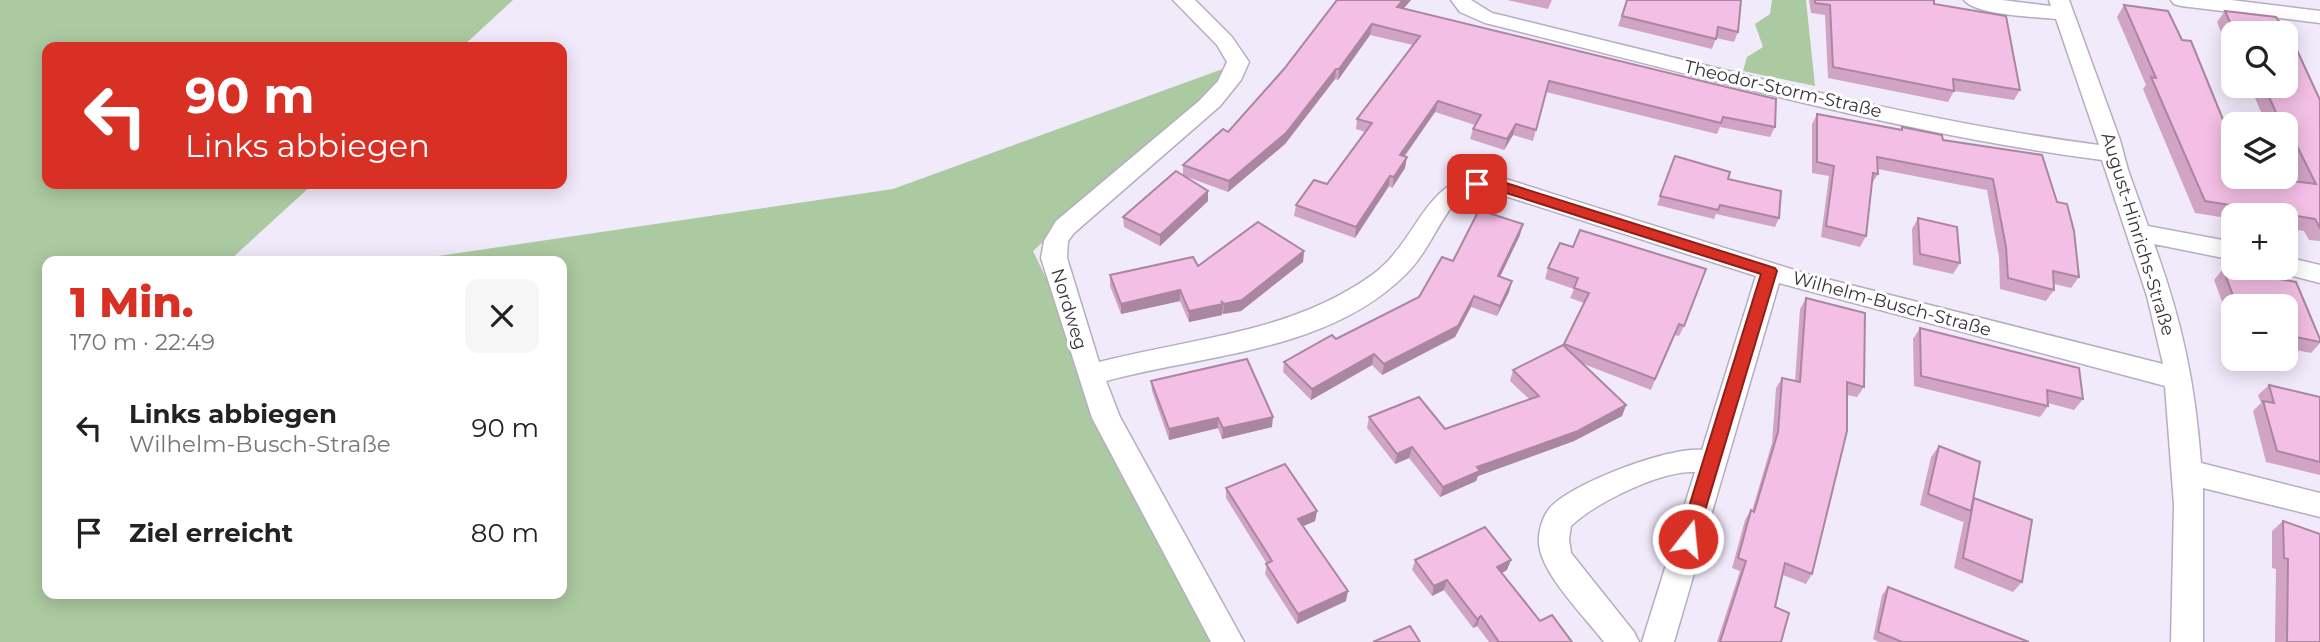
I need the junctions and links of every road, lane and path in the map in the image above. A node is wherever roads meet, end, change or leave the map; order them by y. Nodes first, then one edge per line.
1 (1183, 0) edge
2 (1461, 0) edge
3 (1974, 0) edge
4 (2181, 0) edge
5 (2061, 7) edge
6 (2317, 21) edge
7 (2112, 154) junction
8 (2139, 233) junction
9 (2221, 249) edge
10 (2298, 269) edge
11 (1770, 271) junction
12 (2320, 274) edge
13 (1090, 375) junction
14 (2179, 379) junction
15 (1710, 463) junction
16 (2188, 471) junction
17 (2320, 505) edge
18 (1228, 642) edge
19 (1623, 642) edge
20 (1658, 642) edge
21 (2187, 642) edge

1 - 13 street, Nordweg
2 - 7 street, Theodor-Storm-Straße
3 - 5 street
4 - 6 street
5 - 7 street, August-Hinrichs-Straße
7 - 8 street, August-Hinrichs-Straße
8 - 9 street
8 - 14 street, August-Hinrichs-Straße
10 - 12 street
11 - 13 street, Wilhelm-Busch-Straße
11 - 14 street, Wilhelm-Busch-Straße
11 - 15 street
13 - 18 street, Nordweg
14 - 16 street, August-Hinrichs-Straße
15 - 19 street
15 - 20 street
16 - 17 street
16 - 21 street, August-Hinrichs-Straße

